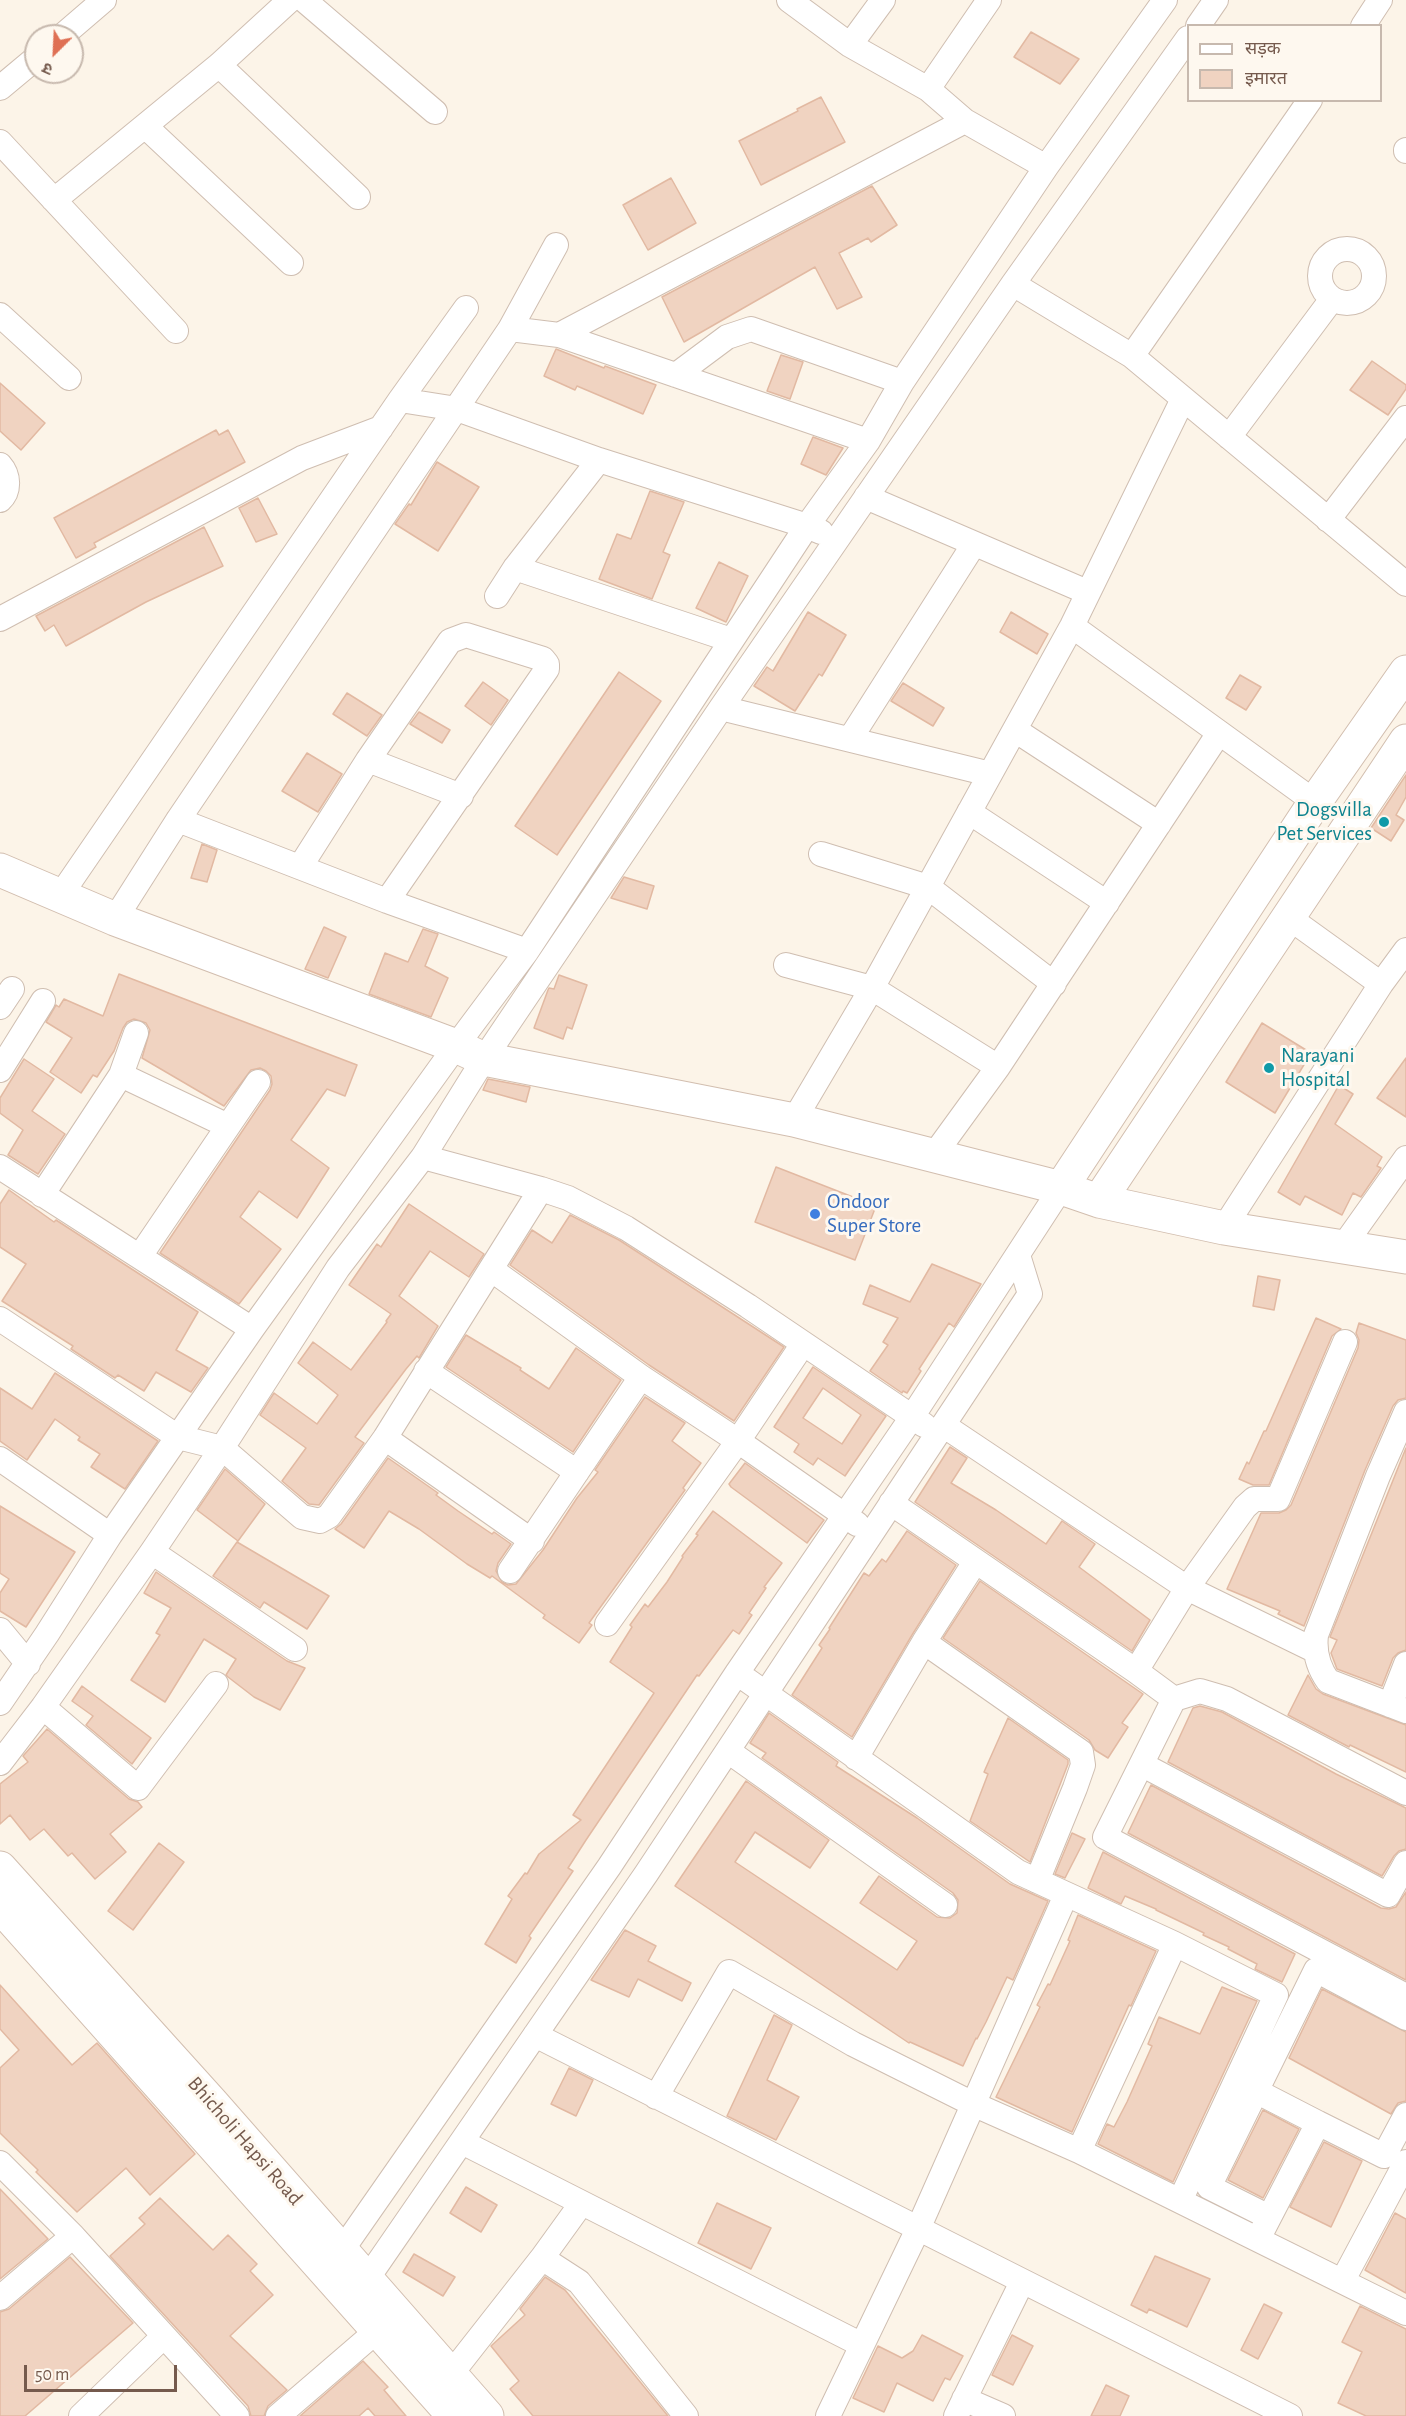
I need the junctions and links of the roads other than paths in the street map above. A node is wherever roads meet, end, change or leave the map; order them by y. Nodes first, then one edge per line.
1 (104, 0) edge
2 (290, 0) edge
3 (304, 0) edge
4 (789, 0) edge
5 (883, 0) edge
6 (989, 0) edge
7 (1166, 0) edge
8 (1216, 0) edge
9 (1380, 0) edge
10 (76, 24) edge
11 (1199, 24) edge
12 (1364, 24) edge
13 (1187, 39) edge
14 (850, 45) junction
15 (219, 65) junction
16 (24, 68) edge
17 (0, 88) edge
18 (928, 89) junction
19 (1309, 102) edge
20 (435, 112) dead end
21 (965, 121) junction
22 (145, 126) junction
23 (0, 142) edge
24 (1046, 167) junction
25 (358, 197) dead end
26 (53, 198) junction
27 (556, 245) dead end
28 (291, 263) dead end
29 (1013, 284) junction
30 (1332, 299) dead end
31 (466, 308) dead end
32 (0, 315) edge
33 (510, 329) junction
34 (176, 331) dead end
35 (559, 335) junction
36 (1132, 356) junction
37 (676, 375) junction
38 (69, 378) dead end
39 (902, 382) junction
40 (1183, 399) junction
41 (400, 400) junction
42 (457, 409) junction
43 (1406, 418) edge
44 (381, 428) junction
45 (1228, 437) junction
46 (868, 441) junction
47 (598, 460) junction
48 (0, 465) edge
49 (866, 498) junction
50 (0, 500) edge
51 (1328, 520) junction
52 (807, 526) junction
53 (837, 540) junction
54 (974, 544) junction
55 (515, 568) junction
56 (1406, 584) edge
57 (1087, 592) junction
58 (497, 596) dead end
59 (0, 619) edge
60 (1072, 626) junction
61 (731, 640) junction
62 (1406, 672) edge
63 (721, 708) junction
64 (1015, 730) junction
65 (1219, 733) junction
66 (850, 739) junction
67 (1406, 741) edge
68 (368, 760) junction
69 (990, 774) junction
70 (461, 796) junction
71 (1315, 802) junction
72 (969, 812) junction
73 (178, 820) junction
74 (1159, 824) junction
75 (821, 854) dead end
76 (300, 867) junction
77 (0, 870) edge
78 (928, 887) junction
79 (60, 896) junction
80 (387, 902) junction
81 (1107, 903) junction
82 (1288, 917) junction
83 (115, 919) junction
84 (1406, 950) edge
85 (527, 951) junction
86 (786, 965) dead end
87 (1054, 984) junction
88 (1382, 984) junction
89 (872, 988) junction
90 (43, 1001) dead end
91 (136, 1033) dead end
92 (470, 1052) junction
93 (998, 1067) junction
94 (0, 1070) edge
95 (121, 1075) junction
96 (258, 1082) dead end
97 (794, 1120) junction
98 (228, 1126) junction
99 (934, 1155) junction
100 (423, 1157) junction
101 (1406, 1158) edge
102 (0, 1167) edge
103 (1061, 1188) junction
104 (542, 1189) junction
105 (42, 1195) junction
106 (1099, 1202) junction
107 (1224, 1228) junction
108 (1342, 1248) junction
109 (1018, 1255) junction
110 (140, 1256) junction
111 (1406, 1257) edge
112 (492, 1270) junction
113 (0, 1319) edge
114 (252, 1329) junction
115 (1345, 1342) dead end
116 (803, 1344) junction
117 (426, 1371) junction
118 (641, 1377) junction
119 (1406, 1412) edge
120 (912, 1417) junction
121 (940, 1430) junction
122 (178, 1437) junction
123 (385, 1438) junction
124 (738, 1440) junction
125 (222, 1448) junction
126 (0, 1459) edge
127 (577, 1472) junction
128 (891, 1503) junction
129 (844, 1515) junction
130 (871, 1534) junction
131 (110, 1535) junction
132 (532, 1541) junction
133 (152, 1552) junction
134 (975, 1562) junction
135 (510, 1571) dead end
136 (1187, 1588) junction
137 (608, 1624) dead end
138 (0, 1630) edge
139 (924, 1642) junction
140 (295, 1649) dead end
141 (1314, 1650) junction
142 (28, 1664) junction
143 (1406, 1664) edge
144 (1136, 1671) junction
145 (737, 1673) junction
146 (216, 1684) dead end
147 (765, 1694) junction
148 (1174, 1700) junction
149 (0, 1703) edge
150 (43, 1707) junction
151 (1398, 1708) edge
152 (728, 1751) junction
153 (856, 1758) junction
154 (0, 1763) edge
155 (1143, 1765) junction
156 (1406, 1793) edge
157 (1406, 1863) edge
158 (0, 1868) edge
159 (1038, 1881) junction
160 (1066, 1894) junction
161 (945, 1905) dead end
162 (0, 1906) edge
163 (1175, 1944) junction
164 (1406, 1996) edge
165 (1406, 2018) edge
166 (535, 2035) junction
167 (1256, 2091) junction
168 (656, 2097) junction
169 (973, 2104) junction
170 (1406, 2115) edge
171 (1318, 2123) junction
172 (462, 2142) junction
173 (1079, 2151) junction
174 (1406, 2162) edge
175 (0, 2163) edge
176 (1180, 2201) junction
177 (582, 2204) junction
178 (1269, 2217) junction
179 (918, 2229) junction
180 (73, 2236) junction
181 (1258, 2239) junction
182 (342, 2250) junction
183 (543, 2258) junction
184 (367, 2279) junction
185 (1343, 2280) junction
186 (1022, 2282) junction
187 (0, 2298) edge
188 (1406, 2313) edge
189 (378, 2330) junction
190 (164, 2336) junction
191 (862, 2345) junction
192 (451, 2374) junction
193 (960, 2407) edge
194 (81, 2416) edge
195 (237, 2416) edge
196 (278, 2416) edge
197 (454, 2416) edge
198 (487, 2416) edge
199 (686, 2416) edge
200 (828, 2416) edge
201 (1003, 2416) edge
202 (1290, 2416) edge

1 - 10 street
2 - 15 street
3 - 20 street
4 - 14 street
5 - 14 street
6 - 18 street
7 - 24 street
8 - 11 street
9 - 12 street
13 - 29 street
14 - 18 street
15 - 22 street
15 - 25 street
16 - 17 street
18 - 21 street
19 - 36 street
21 - 24 street
21 - 35 street
22 - 26 street
22 - 28 street
23 - 26 street
24 - 39 street
26 - 34 street
27 - 33 street
29 - 36 street
29 - 49 street
30 - 45 street
31 - 41 street
32 - 38 street
33 - 35 street
33 - 42 street
35 - 37 street
36 - 40 street
37 - 39 street
37 - 46 street
39 - 46 street
40 - 45 street
40 - 57 street
41 - 42 street
41 - 44 street
42 - 47 street
42 - 73 street
43 - 51 street
44 - 59 street
44 - 79 street
45 - 51 street
46 - 52 street
47 - 52 street
47 - 55 street
48 - 50 street
49 - 53 street
49 - 54 street
51 - 56 street
52 - 53 street
52 - 61 street
53 - 63 street
54 - 57 street
54 - 66 street
55 - 58 street
55 - 61 street
57 - 60 street
60 - 64 street
60 - 65 street
61 - 85 street
62 - 71 street
63 - 66 street
63 - 92 street
64 - 69 street
64 - 74 street
65 - 71 street
65 - 74 street
66 - 69 street
67 - 82 street
68 - 70 street
68 - 70 street
68 - 76 street
69 - 72 street
70 - 80 street
71 - 103 street
72 - 78 street
72 - 81 street
73 - 76 street
73 - 83 street
74 - 81 street
75 - 78 street
76 - 80 street
77 - 79 street
78 - 87 street
78 - 89 street
79 - 83 street
80 - 85 street
81 - 87 street
82 - 88 street
82 - 106 street
83 - 92 street
84 - 88 street
85 - 92 street
86 - 89 street
87 - 93 street
88 - 107 street
89 - 93 street
89 - 97 street
90 - 94 street
91 - 95 street
92 - 97 street
92 - 100 street
92 - 114 street
93 - 99 street
95 - 98 street
95 - 105 street
96 - 98 street
97 - 99 street
98 - 110 street
99 - 103 street
100 - 104 street
100 - 125 street
101 - 108 street
102 - 105 street
103 - 106 street
103 - 109 street
104 - 112 street
104 - 116 street
105 - 110 street
106 - 107 street
107 - 108 street
108 - 111 street
109 - 120 street
109 - 121 street
110 - 114 street
112 - 117 street
112 - 118 street
113 - 122 street
114 - 122 street
115 - 136 street
116 - 120 street
116 - 124 street
117 - 123 street
117 - 127 street
118 - 124 street
118 - 127 street
119 - 141 street
120 - 121 street
120 - 129 street
121 - 128 street
121 - 136 street
122 - 125 street
122 - 131 street
123 - 125 street
123 - 132 street
124 - 129 street
124 - 137 street
125 - 133 street
126 - 131 street
127 - 132 street
128 - 130 street
128 - 134 street
129 - 130 street
129 - 145 street
130 - 147 street
131 - 142 street
132 - 135 street
133 - 140 street
133 - 150 street
134 - 139 street
134 - 144 street
136 - 141 street
136 - 144 street
138 - 142 street
139 - 153 street
139 - 159 street
141 - 151 street
142 - 149 street
143 - 151 street
144 - 148 street
145 - 147 street
145 - 182 street
146 - 150 street
147 - 152 street
147 - 153 street
148 - 155 street
148 - 156 street
150 - 154 street
152 - 161 street
152 - 166 street
153 - 159 street
155 - 157 street
155 - 164 street
158 - 182 street, Bhicholi Hapsi Road
159 - 160 street
160 - 163 street
160 - 169 street
162 - 189 street
163 - 173 street
163 - 176 street
165 - 167 street
166 - 168 street
166 - 172 street
167 - 171 street
167 - 178 street
168 - 169 street
168 - 179 street
169 - 173 street
169 - 179 street
170 - 171 street
171 - 178 street
172 - 177 street
172 - 184 street
173 - 176 street
174 - 185 street
175 - 180 street
176 - 181 street
177 - 183 street
177 - 191 street
178 - 181 street
179 - 186 street
179 - 191 street
180 - 187 street
180 - 190 street
181 - 185 street
182 - 184 street, Bhicholi Hapsi Road
183 - 192 street
183 - 199 street
184 - 192 street, Bhicholi Hapsi Road
185 - 188 street
186 - 193 street
186 - 202 street
189 - 196 street
189 - 197 street
190 - 194 street
190 - 195 street
191 - 200 street
192 - 198 street, Bhicholi Hapsi Road
193 - 201 street

